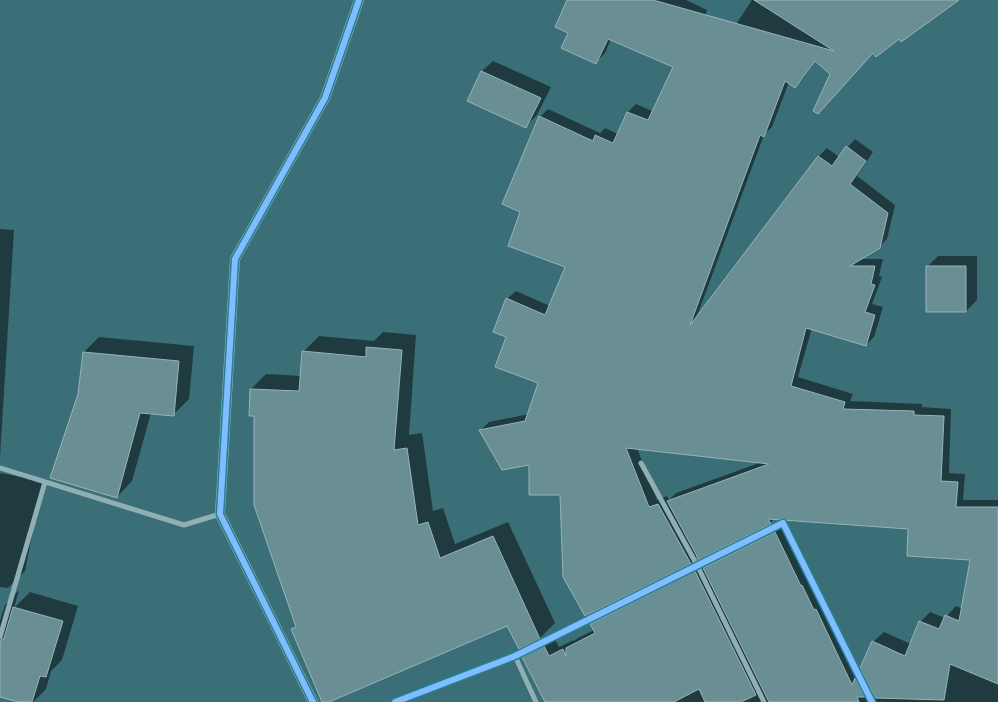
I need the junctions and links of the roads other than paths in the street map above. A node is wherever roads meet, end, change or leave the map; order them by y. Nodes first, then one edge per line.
1 (359, 0) edge
2 (641, 463) dead end
3 (0, 468) edge
4 (44, 482) junction
5 (220, 514) junction
6 (697, 565) junction
7 (0, 638) edge
8 (514, 656) junction
9 (313, 702) edge
10 (395, 702) edge
11 (536, 702) edge
12 (764, 702) edge
13 (872, 702) edge

1 - 5 street
2 - 6 street
3 - 4 street
4 - 5 street
4 - 7 street
5 - 9 street
6 - 8 street
6 - 12 street
6 - 13 street
8 - 10 street
8 - 11 street

